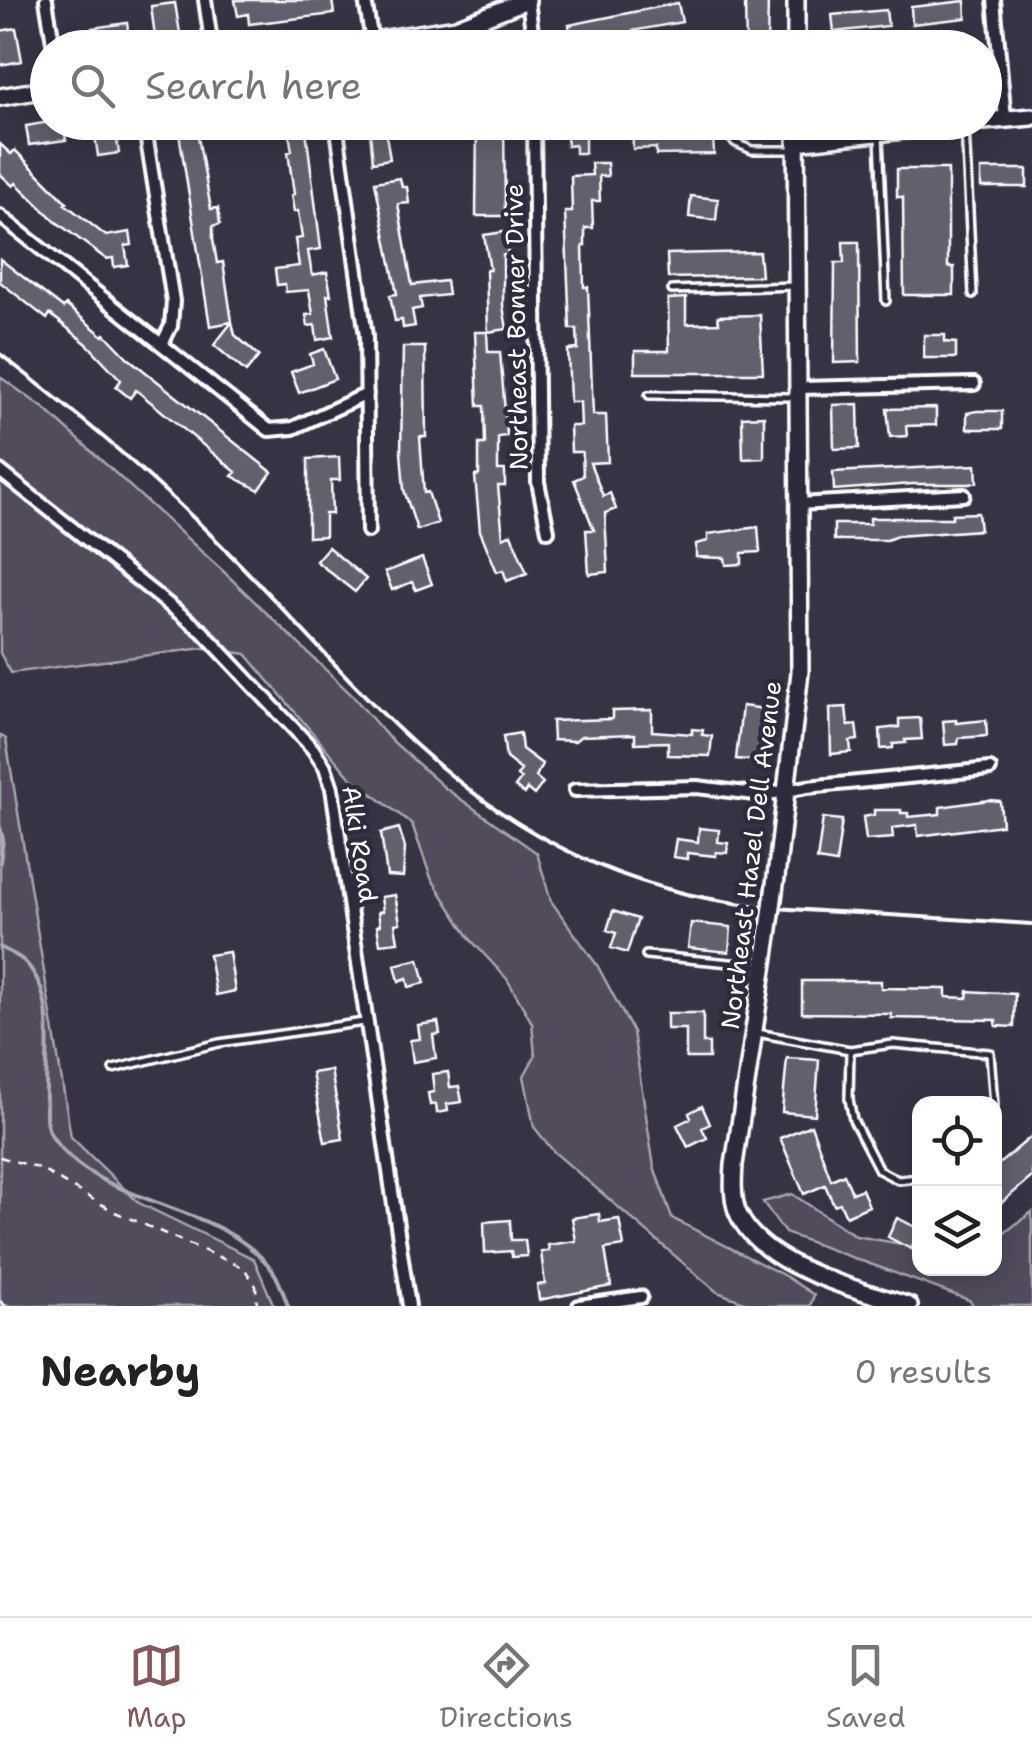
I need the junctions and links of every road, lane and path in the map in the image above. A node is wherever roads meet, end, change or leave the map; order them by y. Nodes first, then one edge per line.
1 (46, 0) edge
2 (205, 0) edge
3 (365, 0) edge
4 (527, 0) edge
5 (796, 0) edge
6 (994, 0) edge
7 (51, 30) edge
8 (209, 30) edge
9 (370, 30) edge
10 (443, 30) edge
11 (531, 30) edge
12 (796, 30) edge
13 (997, 30) edge
14 (1002, 87) edge
15 (30, 92) edge
16 (0, 96) edge
17 (1032, 117) edge
18 (1002, 119) edge
19 (1005, 119) junction
20 (147, 140) edge
21 (339, 140) edge
22 (534, 140) edge
23 (733, 140) edge
24 (796, 140) edge
25 (831, 140) edge
26 (878, 140) edge
27 (966, 140) edge
28 (796, 146) junction
29 (0, 216) edge
30 (798, 286) junction
31 (672, 290) dead end
32 (973, 294) dead end
33 (886, 301) dead end
34 (162, 344) junction
35 (974, 384) dead end
36 (799, 393) junction
37 (367, 394) junction
38 (649, 395) dead end
39 (0, 470) edge
40 (964, 496) dead end
41 (798, 504) junction
42 (548, 530) dead end
43 (368, 531) dead end
44 (990, 768) dead end
45 (574, 790) dead end
46 (787, 793) junction
47 (646, 955) dead end
48 (764, 966) junction
49 (367, 1022) junction
50 (754, 1032) junction
51 (850, 1050) junction
52 (113, 1070) dead end
53 (993, 1096) edge
54 (0, 1157) edge
55 (912, 1179) edge
56 (640, 1297) dead end
57 (0, 1300) edge
58 (6, 1306) edge
59 (257, 1306) edge
60 (409, 1306) edge
61 (579, 1306) edge
62 (909, 1306) edge

1 - 7 street
2 - 8 street
3 - 9 street
4 - 10 street
4 - 11 street
5 - 12 street
6 - 13 street
14 - 19 street
15 - 16 street
17 - 19 street
18 - 19 street
20 - 34 street
21 - 37 street
22 - 42 street, Northeast Bonner Drive
23 - 28 lane
24 - 28 street, Northeast Hazel Dell Avenue
25 - 28 street
26 - 33 lane
27 - 32 lane
28 - 30 street, Northeast Hazel Dell Avenue
29 - 34 street
30 - 31 lane
30 - 36 street, Northeast Hazel Dell Avenue
34 - 37 street
35 - 36 street
36 - 38 lane
36 - 41 street, Northeast Hazel Dell Avenue
37 - 43 street
39 - 49 street, Alki Road
40 - 41 street
41 - 46 street, Northeast Hazel Dell Avenue
44 - 46 street
45 - 46 street
46 - 48 street, Northeast Hazel Dell Avenue, bridge
47 - 48 lane
48 - 50 street, Northeast Hazel Dell Avenue
49 - 52 lane
49 - 60 street, Alki Road
50 - 51 lane
50 - 62 street, Northeast Hazel Dell Avenue
51 - 53 lane
51 - 55 lane
54 - 59 path
56 - 61 street
57 - 58 path

